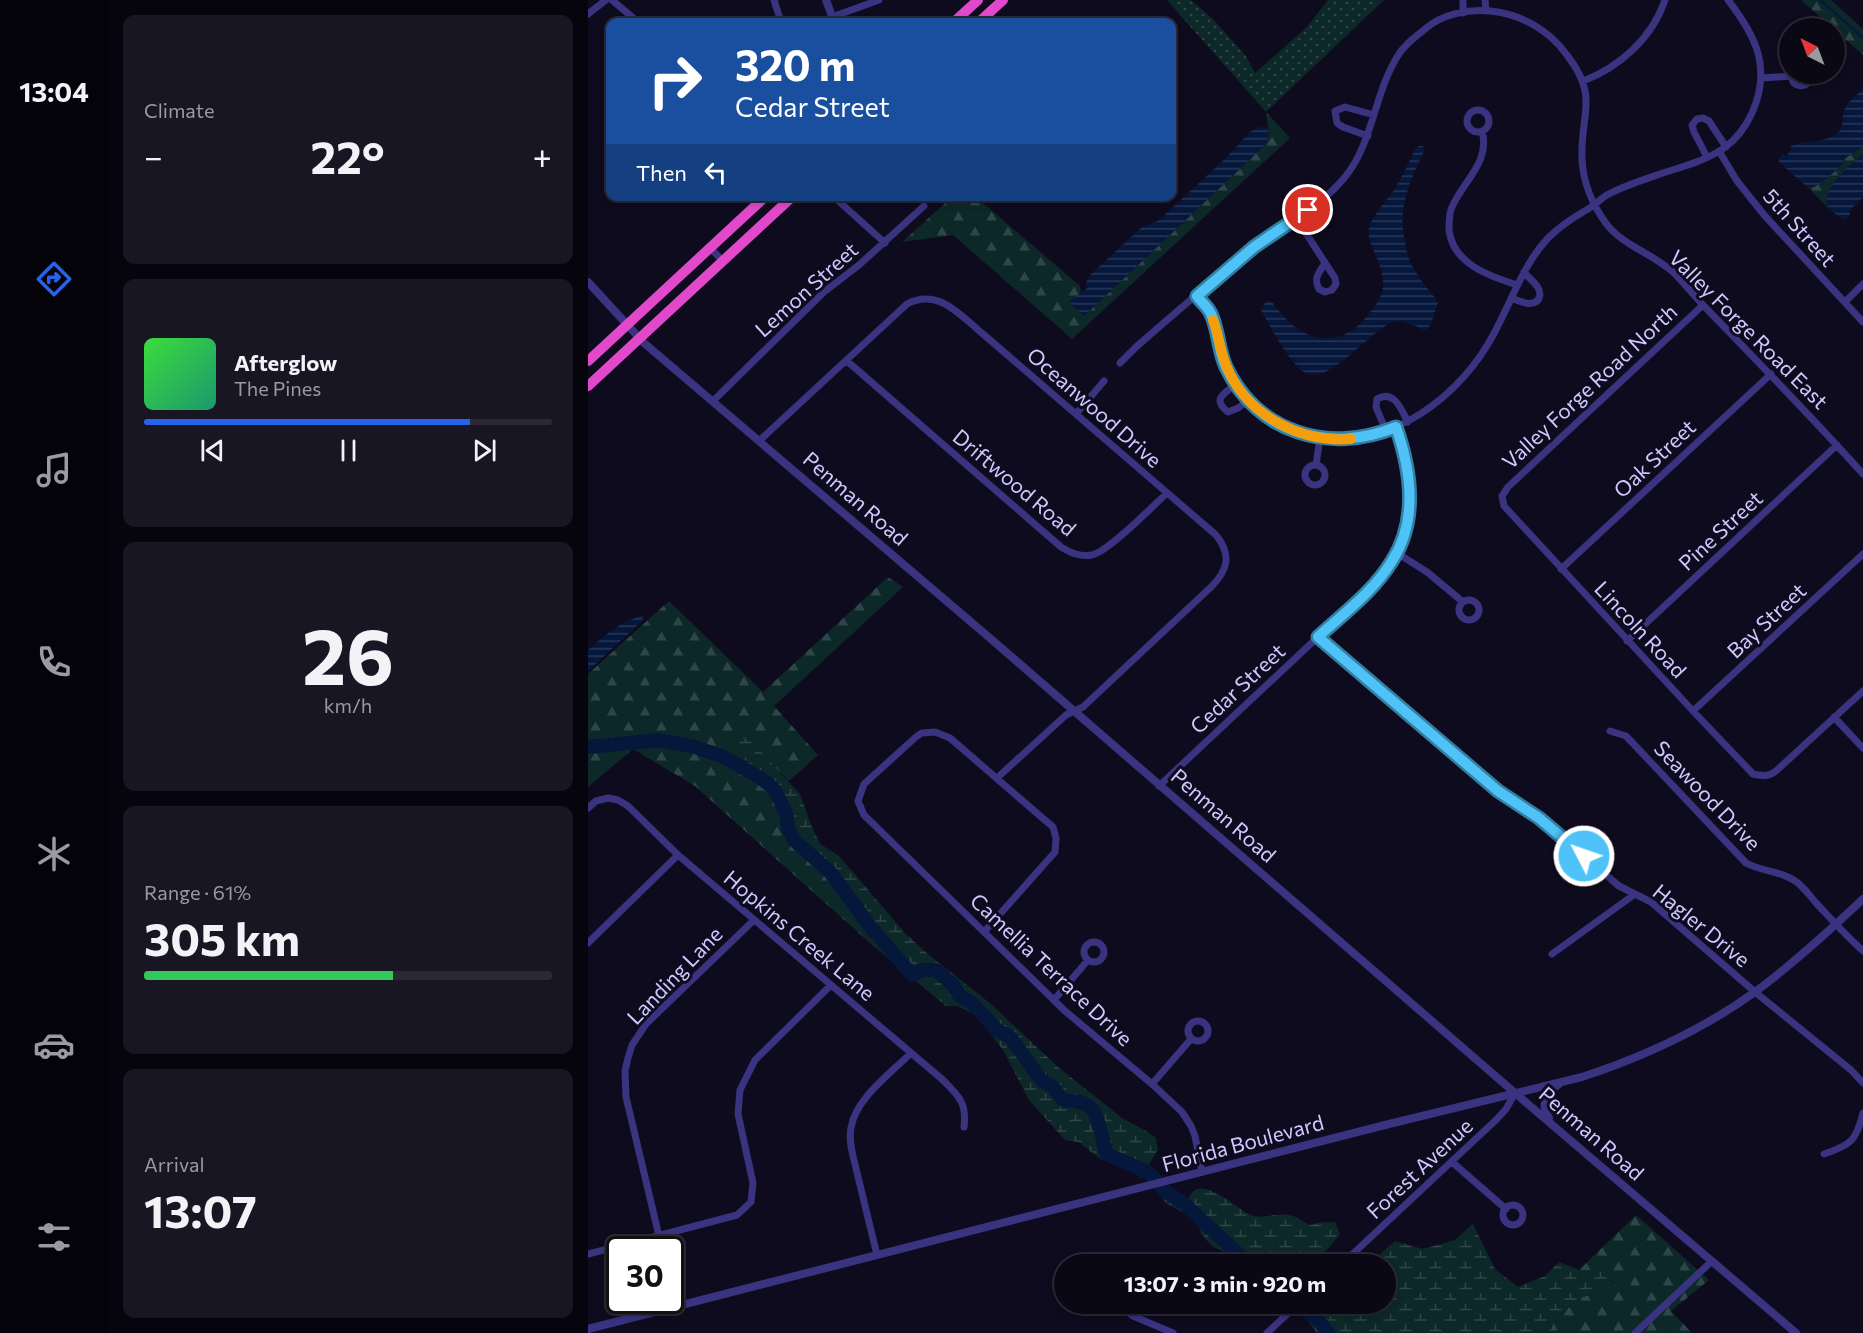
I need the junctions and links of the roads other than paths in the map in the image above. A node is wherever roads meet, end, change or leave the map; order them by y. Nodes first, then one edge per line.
1 (606, 0) edge
2 (612, 0) edge
3 (774, 0) edge
4 (826, 0) edge
5 (879, 0) edge
6 (978, 0) edge
7 (1463, 0) edge
8 (1485, 0) edge
9 (1665, 0) edge
10 (1728, 0) edge
11 (1000, 2) edge
12 (1486, 11) junction
13 (1463, 13) junction
14 (588, 14) edge
15 (633, 18) edge
16 (780, 18) edge
17 (832, 18) edge
18 (838, 18) edge
19 (958, 18) edge
20 (983, 18) edge
21 (1779, 76) edge
22 (1762, 78) junction
23 (1583, 81) junction
24 (1374, 115) junction
25 (1482, 130) dead end
26 (1368, 136) junction
27 (1722, 149) junction
28 (1707, 157) junction
29 (761, 201) edge
30 (788, 201) edge
31 (839, 201) edge
32 (1595, 204) junction
33 (924, 206) dead end
34 (1296, 218) junction
35 (885, 243) junction
36 (710, 248) junction
37 (723, 261) junction
38 (1325, 264) dead end
39 (1524, 272) junction
40 (588, 282) edge
41 (1863, 284) edge
42 (1517, 285) junction
43 (1197, 296) junction
44 (1511, 298) junction
45 (1845, 302) junction
46 (1703, 305) junction
47 (1863, 322) edge
48 (627, 326) junction
49 (639, 339) junction
50 (847, 361) junction
51 (588, 362) edge
52 (1120, 363) dead end
53 (1771, 374) junction
54 (1104, 381) dead end
55 (1236, 384) junction
56 (588, 386) edge
57 (712, 400) junction
58 (1249, 400) junction
59 (1076, 414) junction
60 (1408, 422) junction
61 (1396, 427) junction
62 (1386, 431) junction
63 (1320, 438) junction
64 (759, 441) junction
65 (1837, 445) junction
66 (1316, 465) dead end
67 (1863, 474) edge
68 (1167, 493) junction
69 (1502, 496) joint
70 (1397, 553) junction
71 (1863, 554) edge
72 (1561, 569) junction
73 (1463, 602) dead end
74 (1318, 637) junction
75 (1627, 641) junction
76 (1863, 691) edge
77 (1693, 711) junction
78 (1074, 712) junction
79 (1834, 717) junction
80 (1610, 731) dead end
81 (1863, 748) edge
82 (997, 778) junction
83 (1159, 786) junction
84 (588, 807) edge
85 (678, 855) junction
86 (1635, 894) junction
87 (1863, 899) edge
88 (754, 920) junction
89 (1836, 925) junction
90 (984, 932) junction
91 (588, 943) edge
92 (1863, 951) edge
93 (1552, 954) dead end
94 (1088, 960) dead end
95 (831, 985) junction
96 (1755, 992) junction
97 (1054, 1000) junction
98 (1191, 1039) dead end
99 (911, 1053) junction
100 (1562, 1082) junction
101 (1152, 1083) junction
102 (1863, 1083) edge
103 (1515, 1093) junction
104 (1863, 1113) edge
105 (963, 1127) dead end
106 (1557, 1128) junction
107 (1824, 1154) dead end
108 (1452, 1162) junction
109 (1202, 1172) junction
110 (1506, 1209) dead end
111 (659, 1236) joint
112 (606, 1249) edge
113 (588, 1254) edge
114 (1353, 1254) edge
115 (876, 1255) junction
116 (1712, 1261) junction
117 (1130, 1314) edge
118 (1287, 1314) edge
119 (588, 1329) edge
120 (1173, 1333) edge
121 (1267, 1333) edge
122 (1635, 1333) edge
123 (1796, 1333) edge

1 - 14 street
2 - 15 street
3 - 16 street
4 - 17 street
5 - 18 street
6 - 19 highway
7 - 13 street
8 - 12 street
9 - 23 street
10 - 22 street
11 - 20 highway
12 - 13 street
12 - 23 street
13 - 24 street
21 - 22 street
22 - 27 street
23 - 32 street, Valley Forge Road East
24 - 26 street
24 - 26 street
25 - 42 street
26 - 34 street
27 - 28 street
27 - 28 street, 5th Street
27 - 45 street, 5th Street
28 - 32 street
29 - 36 highway
30 - 37 highway
31 - 35 street
32 - 39 street
32 - 46 street, Valley Forge Road East
33 - 35 street, Lemon Street
34 - 38 street
34 - 43 street
35 - 57 street, Lemon Street
36 - 37 street
36 - 48 highway
37 - 49 highway
39 - 42 street
39 - 44 street
40 - 48 street, Penman Road
41 - 45 street
42 - 44 street
43 - 52 street
43 - 55 street
44 - 60 street
45 - 47 street, 5th Street
46 - 53 street, Valley Forge Road East
46 - 69 street, Valley Forge Road North
48 - 49 street, Penman Road
48 - 51 highway
49 - 56 highway
49 - 57 street, Penman Road
50 - 59 street, Oceanwood Drive
50 - 64 street
50 - 68 street, Driftwood Road
53 - 65 street, Valley Forge Road East
53 - 72 street, Oak Street
54 - 59 street
55 - 58 street
55 - 58 street
57 - 64 street, Penman Road
58 - 63 street
59 - 68 street, Oceanwood Drive
60 - 61 street
60 - 62 street
61 - 62 street
61 - 70 street, Cedar Street
62 - 63 street
63 - 66 street
64 - 78 street, Penman Road
65 - 67 street, Valley Forge Road East
65 - 75 street, Pine Street
68 - 78 street, Oceanwood Drive
69 - 72 street, Lincoln Road
70 - 73 street
70 - 74 street, Cedar Street
71 - 77 street, Bay Street
72 - 75 street, Lincoln Road
74 - 83 street, Cedar Street
74 - 86 street, Hagler Drive
75 - 77 street, Lincoln Road
76 - 79 street
77 - 79 street, Lincoln Road
78 - 82 street
78 - 83 street, Penman Road
79 - 81 street
80 - 89 street, Seawood Drive
82 - 90 street
82 - 90 street, Camellia Terrace Drive
83 - 103 street, Penman Road
84 - 85 street, Hopkins Creek Lane
85 - 88 street, Hopkins Creek Lane
85 - 91 street
86 - 93 street
86 - 96 street, Hagler Drive
87 - 89 street, Florida Boulevard
88 - 95 street, Hopkins Creek Lane
88 - 111 street, Landing Lane
89 - 92 street, Seawood Drive
89 - 96 street, Florida Boulevard
90 - 97 street, Camellia Terrace Drive
94 - 97 street
95 - 99 street, Hopkins Creek Lane
95 - 111 street
96 - 100 street, Florida Boulevard
96 - 102 street, Hagler Drive
97 - 101 street, Camellia Terrace Drive
98 - 101 street
99 - 105 street, Hopkins Creek Lane
99 - 115 street
100 - 103 street, Florida Boulevard
100 - 106 street
101 - 109 street, Camellia Terrace Drive
103 - 106 street, Penman Road
103 - 108 street, Forest Avenue
103 - 109 street, Florida Boulevard
104 - 107 street
106 - 116 street, Penman Road
108 - 110 street
108 - 114 street, Forest Avenue
109 - 115 street, Florida Boulevard
112 - 113 street
115 - 119 street, Florida Boulevard
116 - 122 street
116 - 123 street, Penman Road
117 - 120 street
118 - 121 street

